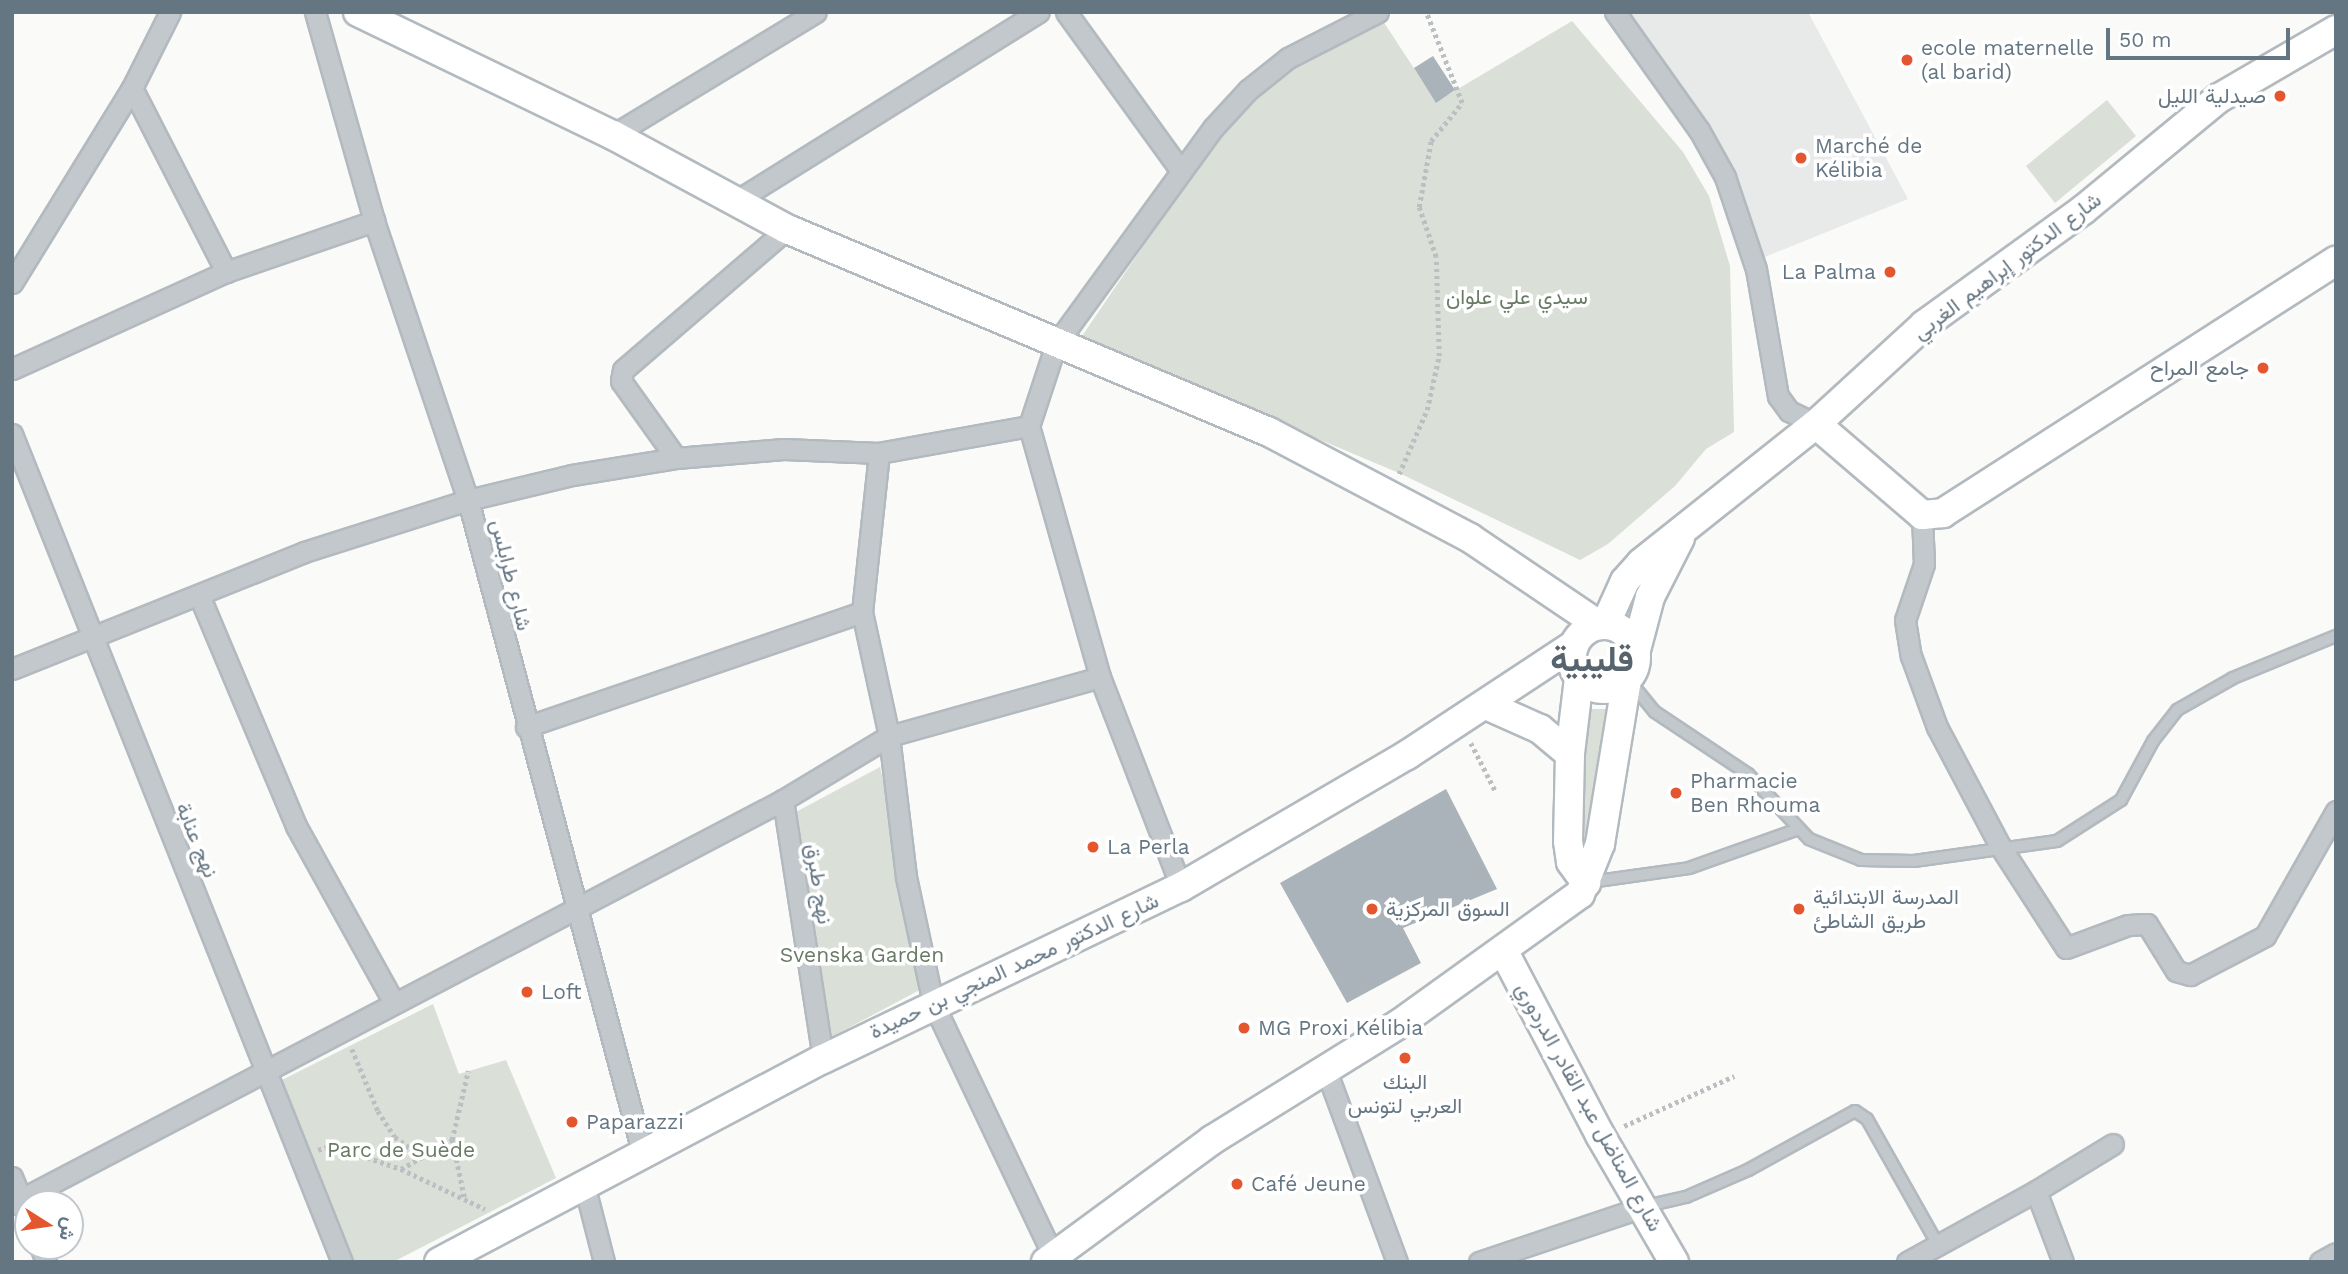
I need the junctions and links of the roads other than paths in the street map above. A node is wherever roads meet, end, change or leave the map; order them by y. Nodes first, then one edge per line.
1 (170, 12) edge
2 (315, 12) edge
3 (816, 12) edge
4 (1039, 12) edge
5 (1066, 12) edge
6 (1378, 12) edge
7 (1615, 12) edge
8 (363, 13) edge
9 (2336, 30) edge
10 (132, 88) junction
11 (613, 135) junction
12 (1181, 171) junction
13 (736, 201) junction
14 (373, 221) junction
15 (787, 229) junction
16 (2336, 261) edge
17 (226, 272) junction
18 (12, 283) edge
19 (1056, 344) junction
20 (12, 369) edge
21 (1816, 424) junction
22 (1029, 426) junction
23 (12, 434) edge
24 (879, 453) junction
25 (676, 458) junction
26 (468, 500) junction
27 (1922, 515) junction
28 (1692, 522) junction
29 (199, 595) junction
30 (862, 612) junction
31 (1589, 633) junction
32 (91, 636) junction
33 (2336, 636) edge
34 (1636, 650) junction
35 (12, 669) edge
36 (1100, 677) junction
37 (1579, 678) junction
38 (1628, 679) junction
39 (1486, 705) junction
40 (526, 727) junction
41 (889, 736) junction
42 (1570, 754) junction
43 (783, 800) junction
44 (2336, 811) edge
45 (1796, 830) junction
46 (2000, 846) junction
47 (1586, 883) junction
48 (1181, 887) junction
49 (576, 908) junction
50 (1504, 952) junction
51 (394, 1003) junction
52 (933, 1003) junction
53 (823, 1059) junction
54 (1326, 1070) junction
55 (267, 1073) junction
56 (2113, 1144) dead end
57 (643, 1155) junction
58 (584, 1184) junction
59 (51, 1190) edge
60 (2036, 1191) junction
61 (1645, 1206) junction
62 (1939, 1247) junction
63 (1049, 1259) edge
64 (342, 1262) edge
65 (439, 1262) edge
66 (604, 1262) edge
67 (1397, 1262) edge
68 (1479, 1262) edge
69 (1674, 1262) edge
70 (1907, 1262) edge
71 (2063, 1262) edge

1 - 10 street
2 - 14 street, شارع طرابلس
3 - 11 street
4 - 13 street
5 - 12 street
6 - 12 street
7 - 21 street
8 - 11 street
9 - 21 street, شارع الدكتور إبراهيم الغربي
10 - 17 street
10 - 18 street
11 - 13 street
12 - 19 street
13 - 15 street
14 - 17 street
14 - 26 street, شارع طرابلس
15 - 19 street
15 - 25 street
16 - 27 street
17 - 20 street
19 - 22 street
19 - 31 street
21 - 27 street
21 - 28 street, شارع الدكتور إبراهيم الغربي
22 - 24 street
22 - 36 street
23 - 32 street, نهج عنابة
24 - 25 street
24 - 30 street
25 - 26 street
26 - 29 street
26 - 40 street, شارع طرابلس
27 - 46 street
28 - 31 street, شارع الدكتور إبراهيم الغربي
28 - 34 street
29 - 32 street
29 - 51 street
30 - 40 street
30 - 41 street
31 - 34 street
31 - 37 street
31 - 39 street, شارع الدكتور محمد المنجي بن حميدة
32 - 35 street
32 - 55 street, نهج عنابة
33 - 46 lane
34 - 38 street
36 - 41 street
36 - 48 street
37 - 38 street
37 - 42 street
38 - 45 lane
38 - 47 street
39 - 42 street
39 - 48 street, شارع الدكتور محمد المنجي بن حميدة
40 - 49 street, شارع طرابلس
41 - 43 street
41 - 52 street
42 - 47 street
43 - 49 street
43 - 53 street, نهج طبرق
44 - 46 street
45 - 46 lane
45 - 47 lane
47 - 50 street
48 - 52 street, شارع الدكتور محمد المنجي بن حميدة
49 - 51 street
49 - 57 street, شارع طرابلس
50 - 54 street
50 - 61 street, شارع المناضل عبد القادر الدردوري
51 - 55 street
52 - 53 street, شارع الدكتور محمد المنجي بن حميدة
52 - 63 street
53 - 57 street, شارع الدكتور محمد المنجي بن حميدة
54 - 63 street
54 - 67 street
55 - 59 street
55 - 64 street, نهج عنابة
56 - 60 street
57 - 58 street, شارع الدكتور محمد المنجي بن حميدة
58 - 65 street, شارع الدكتور محمد المنجي بن حميدة
58 - 66 street
60 - 62 street
60 - 71 street
61 - 62 lane
61 - 68 street
61 - 69 street, شارع المناضل عبد القادر الدردوري
62 - 70 street

